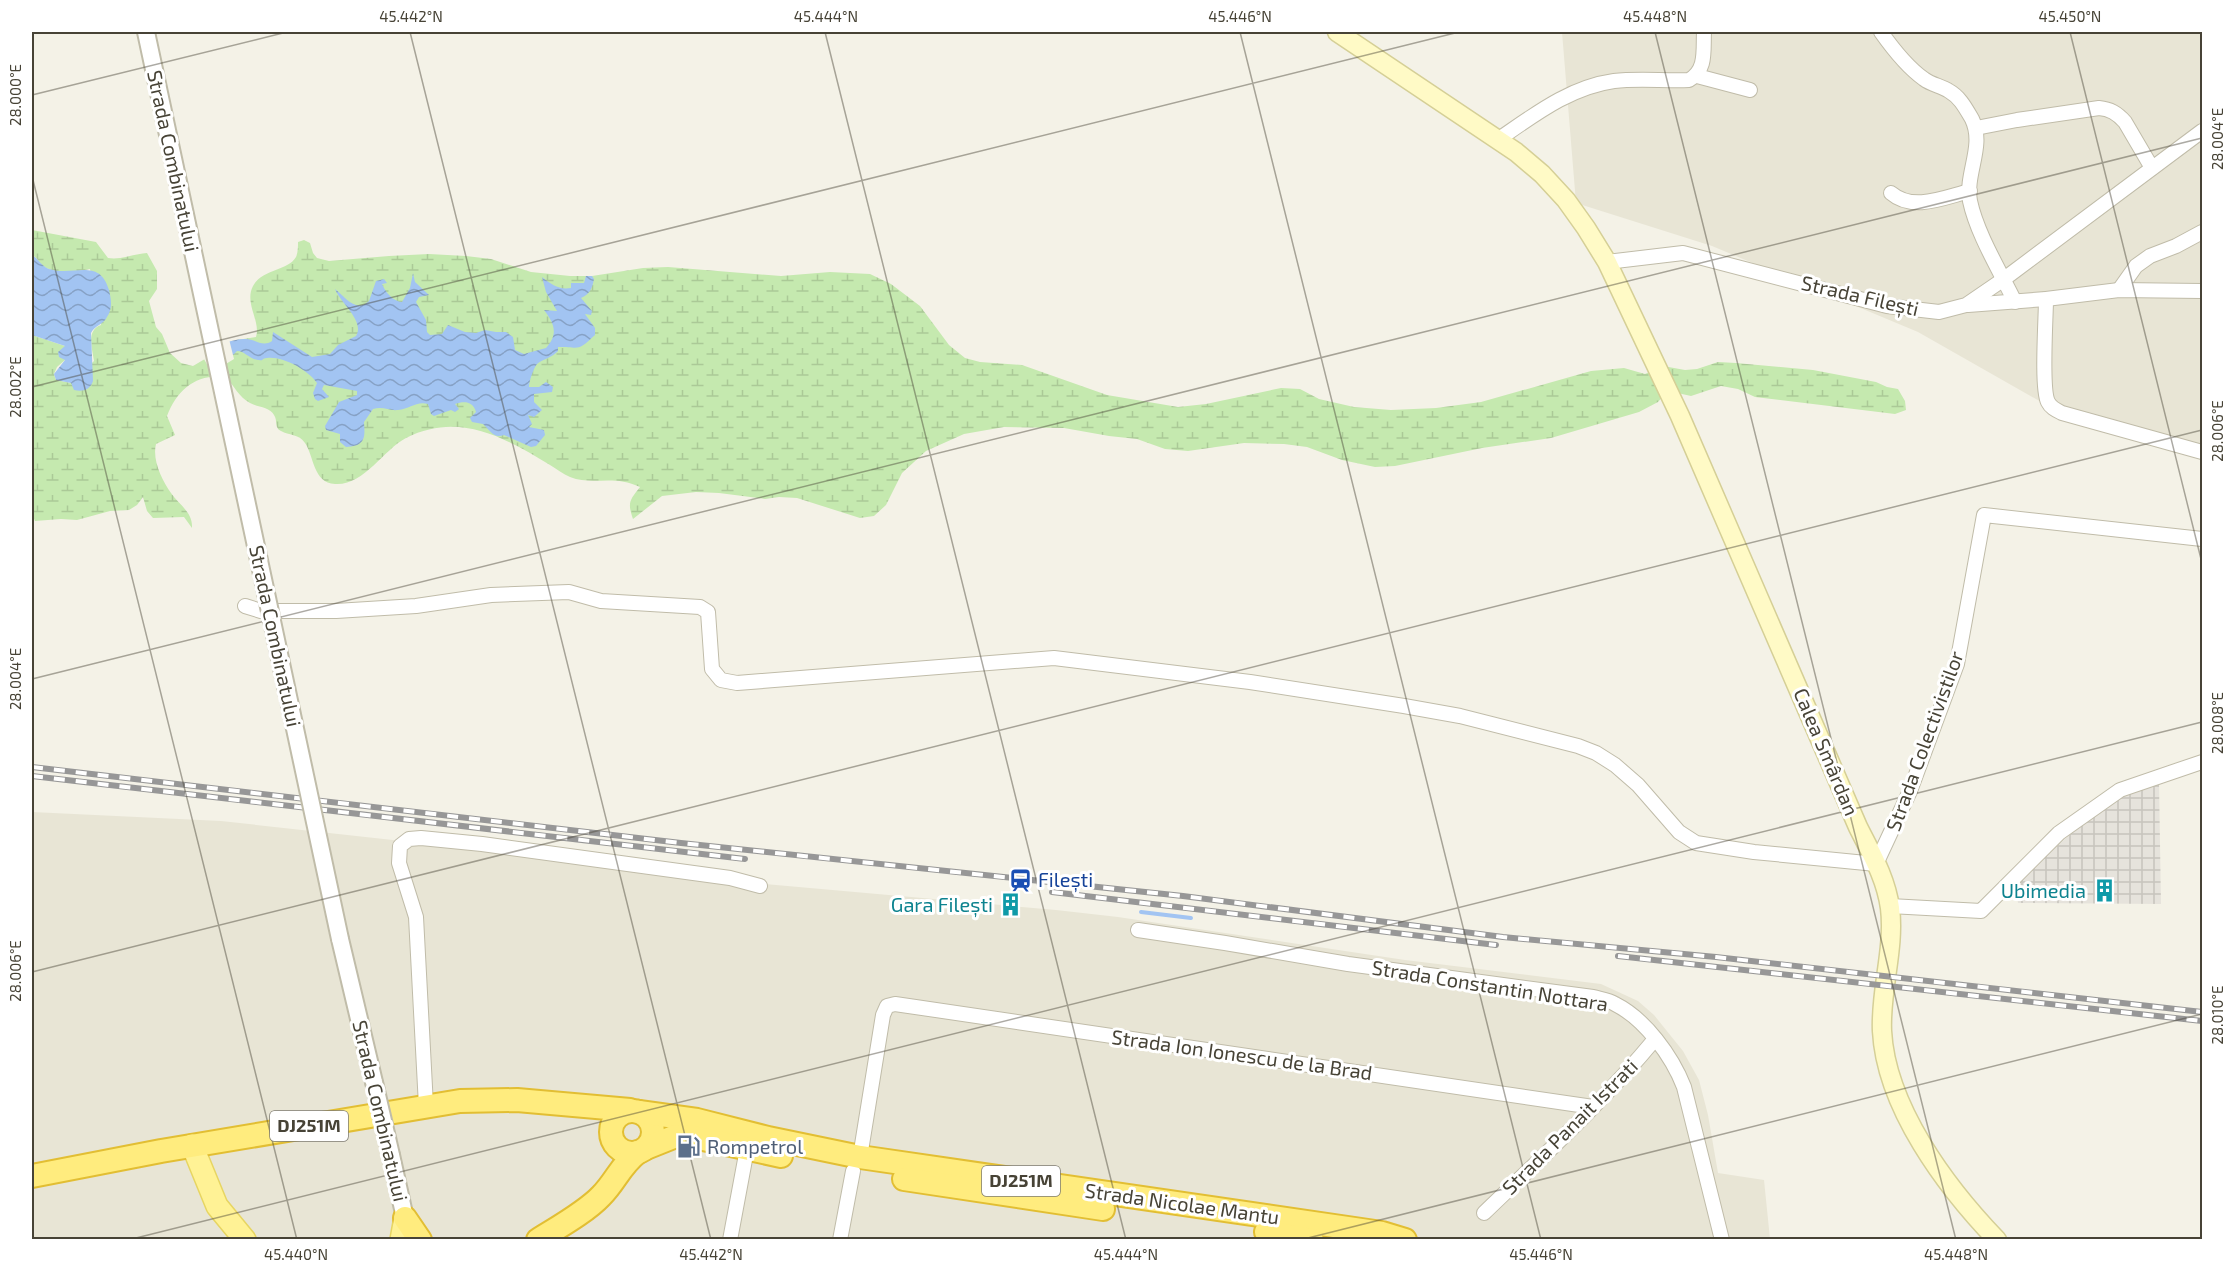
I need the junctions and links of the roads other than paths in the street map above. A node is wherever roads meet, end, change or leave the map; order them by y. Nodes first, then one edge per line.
1 (146, 32) edge
2 (1337, 32) edge
3 (1704, 32) edge
4 (1881, 32) edge
5 (1697, 76) junction
6 (1750, 90) dead end
7 (1976, 128) junction
8 (2202, 131) edge
9 (1499, 139) junction
10 (2152, 168) junction
11 (1970, 191) junction
12 (1892, 193) dead end
13 (2202, 232) edge
14 (1607, 262) junction
15 (2004, 279) junction
16 (2119, 290) junction
17 (2202, 291) edge
18 (2046, 299) junction
19 (2015, 302) junction
20 (1966, 305) junction
21 (2202, 452) edge
22 (2202, 539) edge
23 (245, 606) dead end
24 (2202, 762) edge
25 (1876, 864) junction
26 (760, 886) dead end
27 (1890, 906) junction
28 (1138, 930) dead end
29 (1655, 1039) junction
30 (570, 1104) junction
31 (426, 1106) junction
32 (1593, 1107) junction
33 (635, 1111) junction
34 (612, 1139) junction
35 (192, 1145) junction
36 (747, 1149) junction
37 (642, 1150) junction
38 (856, 1164) junction
39 (32, 1176) edge
40 (587, 1206) junction
41 (1484, 1213) dead end
42 (405, 1232) edge
43 (245, 1239) edge
44 (420, 1239) edge
45 (538, 1239) edge
46 (730, 1239) edge
47 (840, 1239) edge
48 (1312, 1239) edge
49 (1405, 1239) edge
50 (1722, 1239) edge
51 (1997, 1239) edge

1 - 42 street, Strada Combinatului, bridge
2 - 9 main road, Calea Smârdan
3 - 5 street
4 - 7 street
5 - 6 street
5 - 9 street
7 - 10 street
7 - 11 street
8 - 10 street, Strada Filești
9 - 14 main road, Calea Smârdan
10 - 15 street, Strada Filești
11 - 12 street
11 - 15 street
13 - 16 street
14 - 20 street, Strada Filești
14 - 25 main road, Calea Smârdan
15 - 19 street
15 - 20 street, Strada Filești
16 - 17 street
16 - 18 street
18 - 19 street
18 - 21 street
19 - 20 street
22 - 25 street, Strada Colectivistilor
23 - 25 street
24 - 27 street
25 - 27 main road, Calea Smârdan
26 - 31 street
27 - 51 main road, Calea Smârdan
28 - 29 street, Strada Constantin Nottara
29 - 32 street, Strada Panait Istrati
29 - 50 street, Strada Constantin Nottara
30 - 31 highway, DJ251M
30 - 33 highway, DJ251M
30 - 34 highway, DJ251M
31 - 35 highway, DJ251M
32 - 38 street, Strada Ion Ionescu de la Brad
32 - 41 street, Strada Panait Istrati
33 - 34 highway
33 - 37 highway
33 - 38 highway, Strada Nicolae Mantu / DJ251M
34 - 37 highway, DJ251M
34 - 40 highway
35 - 39 highway, DJ251M
35 - 43 main road
36 - 37 highway, DJ251M
36 - 38 highway, DJ251M
36 - 46 street
37 - 40 highway
38 - 47 street
38 - 48 highway, DJ251M
38 - 49 highway, Strada Nicolae Mantu / DJ251M
40 - 45 highway
42 - 44 highway

